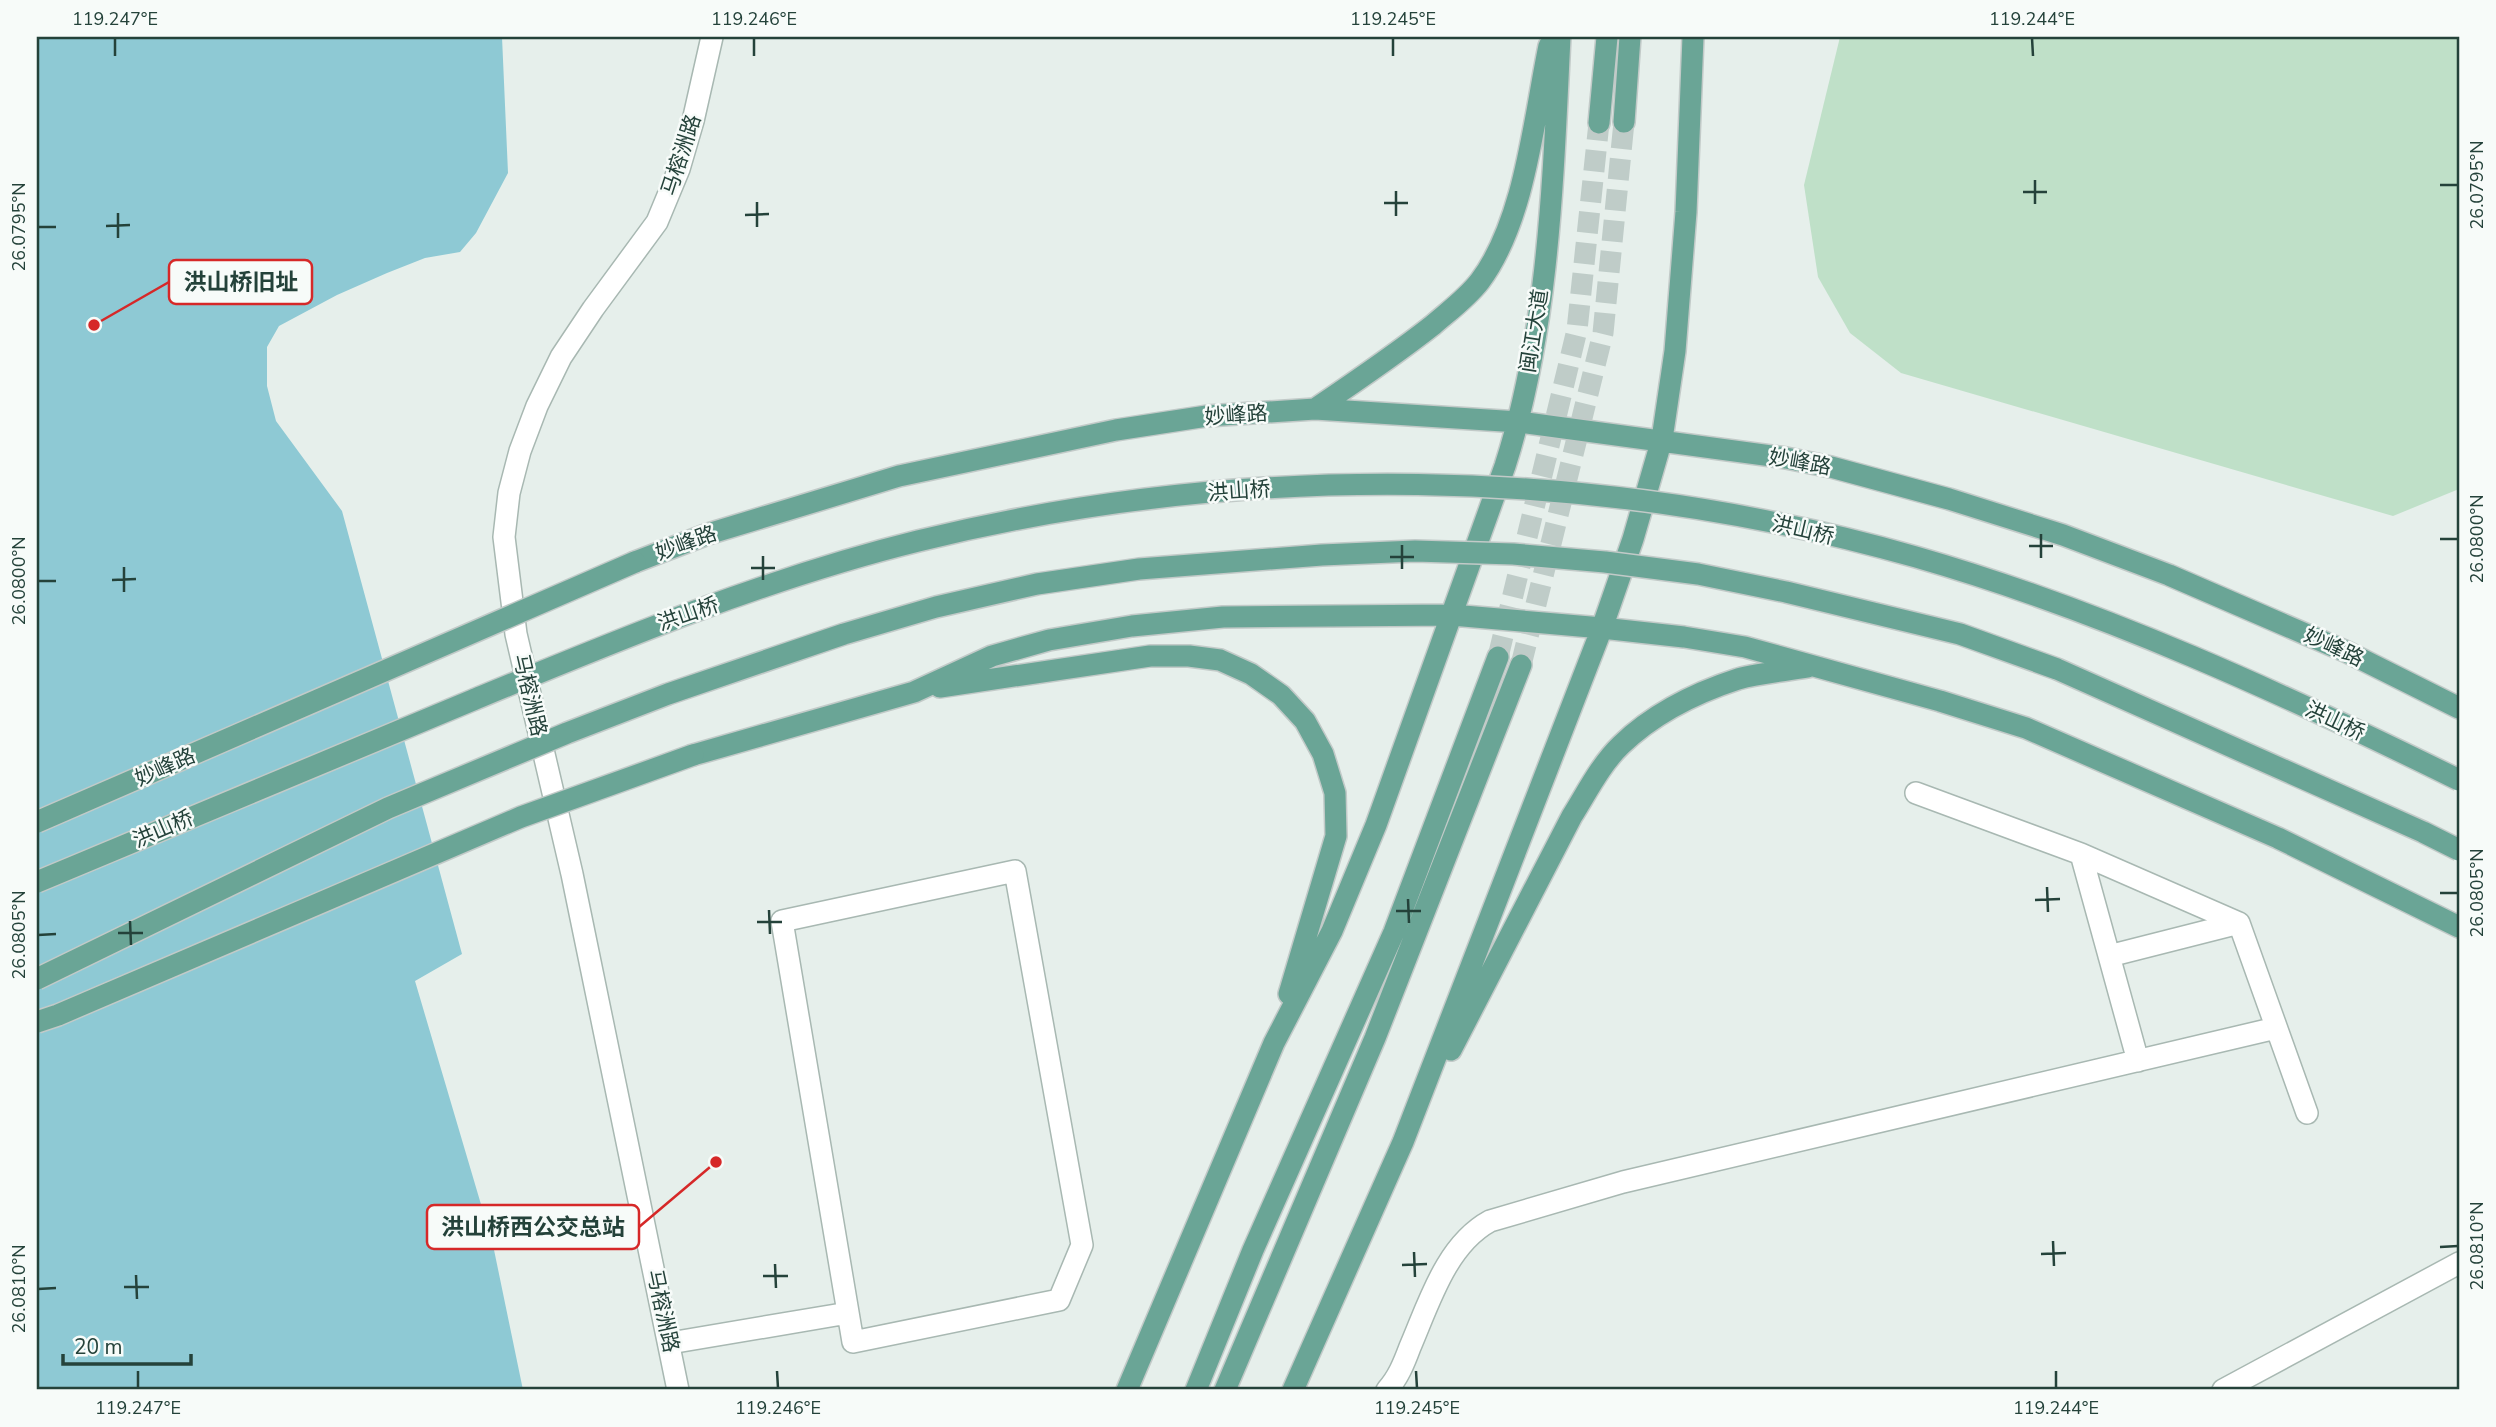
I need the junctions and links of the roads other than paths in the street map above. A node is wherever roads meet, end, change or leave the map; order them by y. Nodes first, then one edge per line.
1 (712, 37) edge
2 (1551, 37) edge
3 (1560, 37) edge
4 (1607, 37) edge
5 (1630, 37) edge
6 (1693, 37) edge
7 (1624, 122) tunnel mouth
8 (1599, 123) tunnel mouth
9 (1315, 409) junction
10 (1519, 422) junction
11 (1662, 439) junction
12 (1452, 615) junction
13 (1602, 628) junction
14 (1498, 657) tunnel mouth
15 (1521, 665) tunnel mouth
16 (1814, 666) junction
17 (914, 692) junction
18 (2459, 708) edge
19 (2459, 780) edge
20 (1916, 793) dead end
21 (37, 822) edge
22 (2459, 850) edge
23 (2081, 855) junction
24 (37, 883) edge
25 (2239, 923) junction
26 (2459, 927) edge
27 (2109, 956) junction
28 (37, 979) edge
29 (37, 1022) edge
30 (2276, 1028) junction
31 (1274, 1043) junction
32 (2138, 1061) junction
33 (2307, 1113) dead end
34 (1404, 1142) junction
35 (2459, 1263) edge
36 (848, 1313) junction
37 (670, 1343) junction
38 (678, 1390) edge
39 (1127, 1390) edge
40 (1196, 1390) edge
41 (1225, 1390) edge
42 (1293, 1390) edge
43 (1387, 1390) edge
44 (2223, 1390) edge

1 - 37 street, 马榕洲路
2 - 9 main road
3 - 10 main road, 闽江大道
4 - 8 main road
5 - 7 main road
6 - 11 main road
9 - 10 main road, 妙峰路
9 - 21 main road, 妙峰路, bridge
10 - 11 main road, 妙峰路
10 - 12 main road, 闽江大道
11 - 13 main road
11 - 18 main road, 妙峰路
12 - 13 main road
12 - 17 main road
12 - 31 main road, 闽江大道
13 - 16 main road
13 - 34 main road
14 - 40 main road
15 - 41 main road
16 - 26 main road
16 - 34 main road
17 - 29 main road, bridge
17 - 31 main road
19 - 24 main road, 洪山桥, bridge
20 - 23 street
22 - 28 main road, bridge
23 - 25 street
23 - 27 street
25 - 27 street
25 - 30 street
27 - 32 street
30 - 32 street
30 - 33 street
31 - 39 main road
32 - 43 street
34 - 42 main road
35 - 44 street
36 - 36 street
36 - 37 street
37 - 38 street, 马榕洲路

